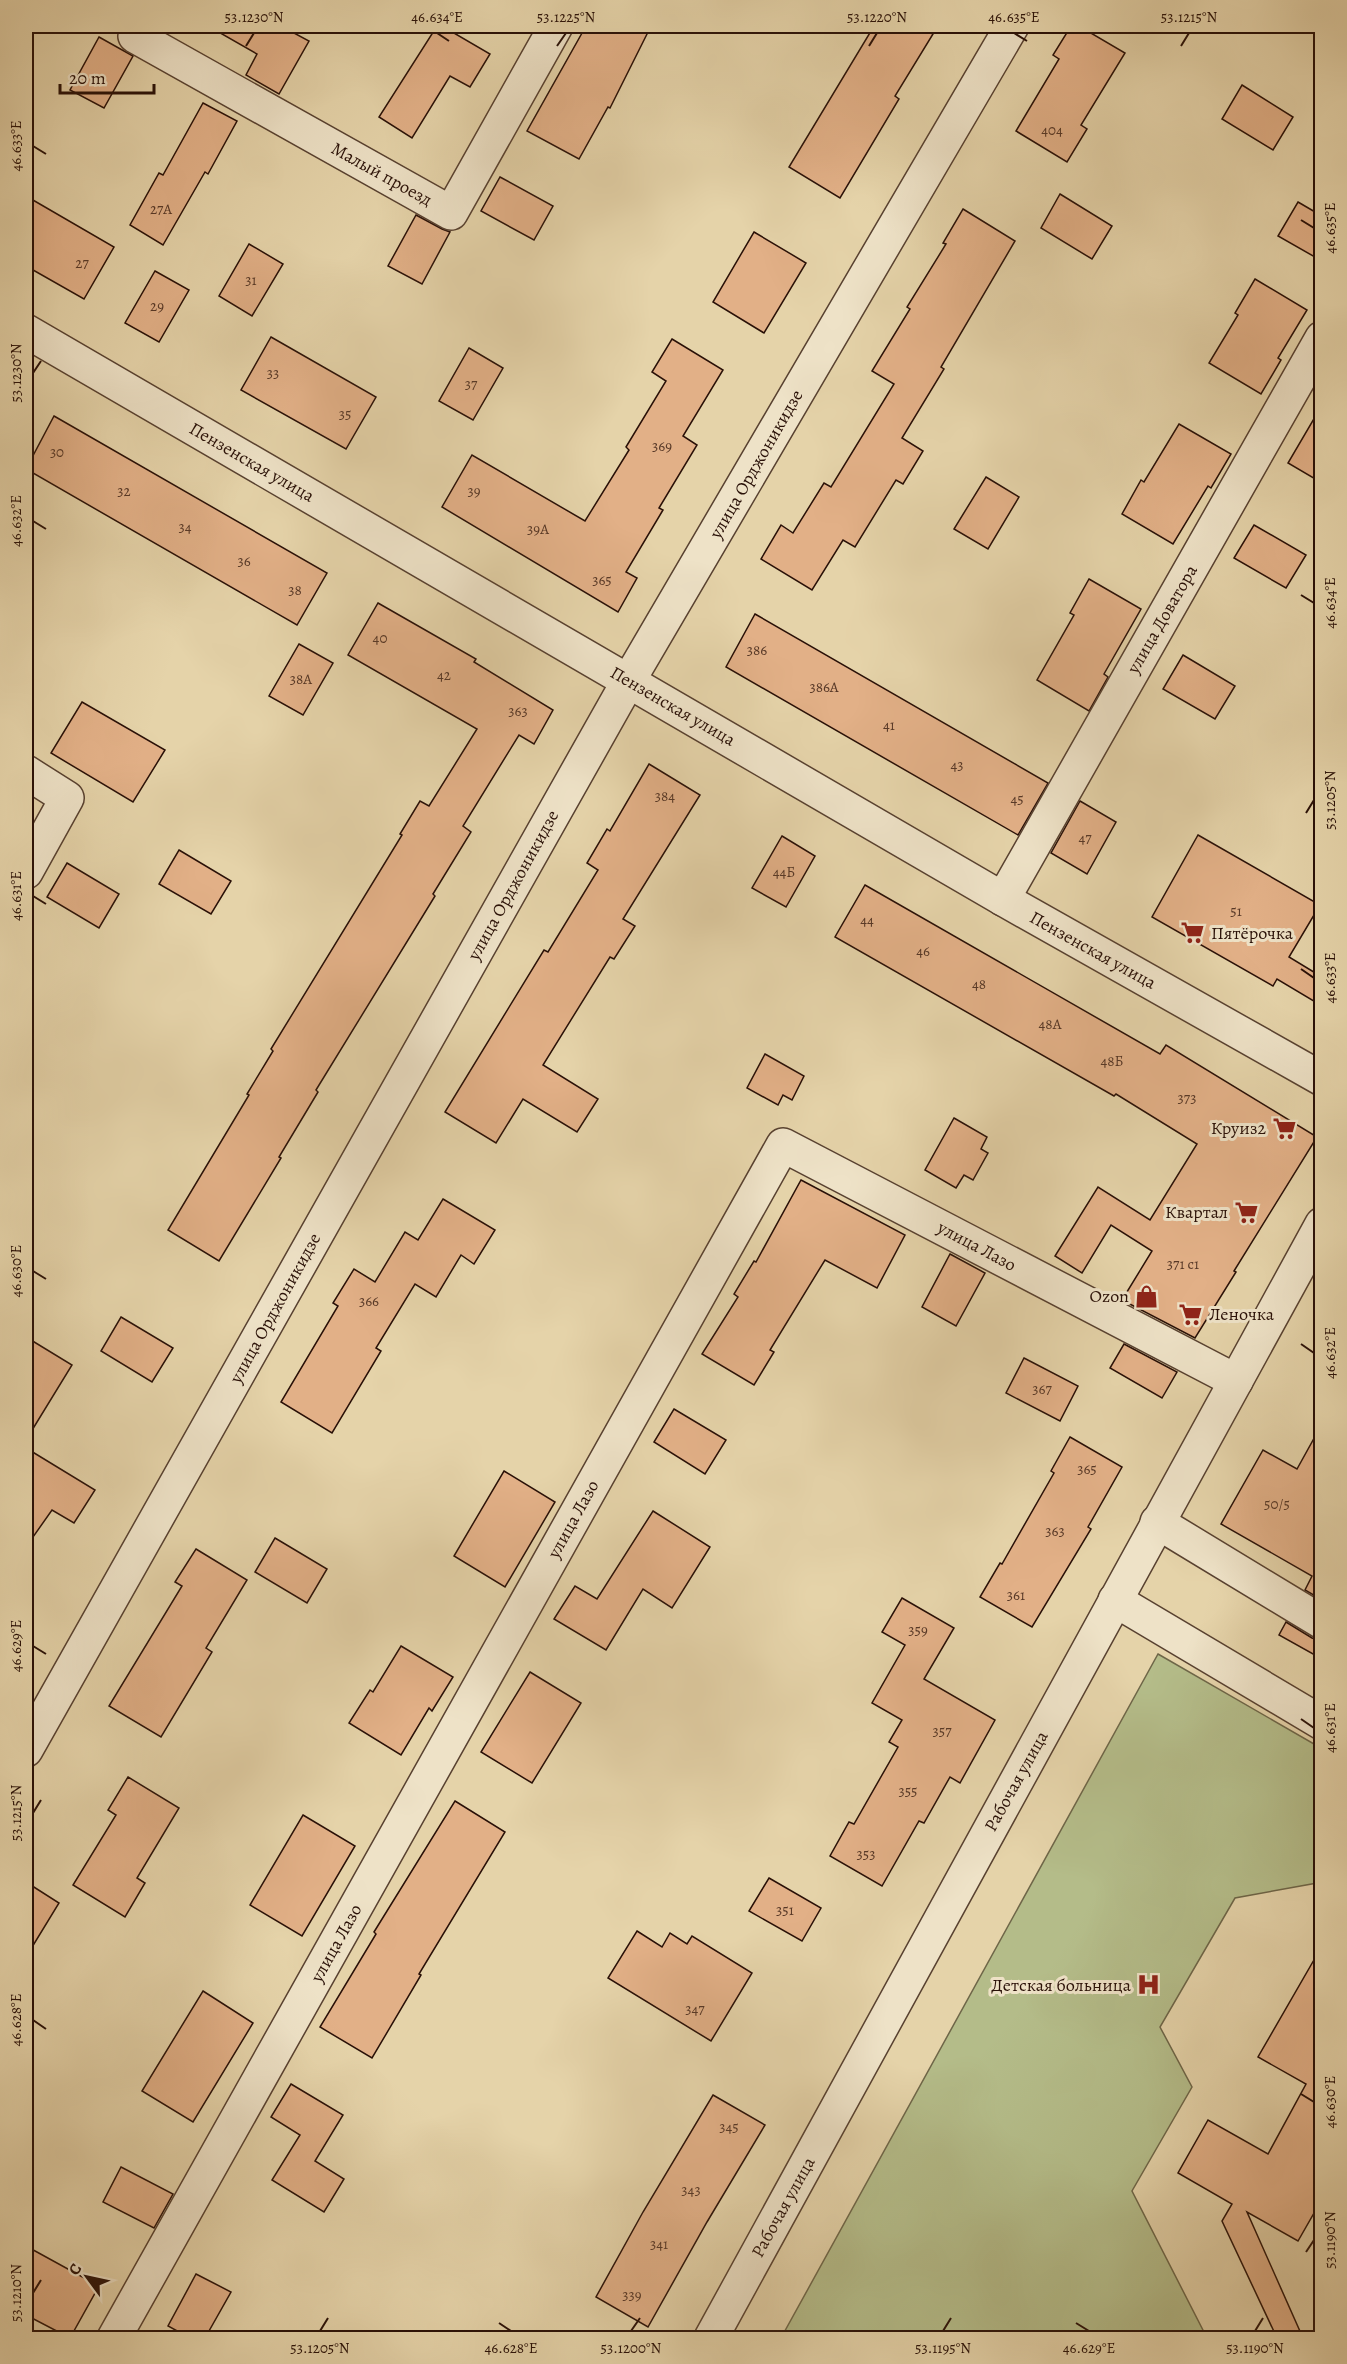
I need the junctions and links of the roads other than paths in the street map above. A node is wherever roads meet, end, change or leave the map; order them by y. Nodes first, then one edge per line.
1 (141, 26) edge
2 (556, 26) edge
3 (1012, 26) edge
4 (26, 331) edge
5 (1322, 339) edge
6 (629, 680) junction
7 (26, 772) edge
8 (26, 872) edge
9 (1003, 899) junction
10 (1322, 1078) edge
11 (1322, 1224) edge
12 (1236, 1381) junction
13 (1157, 1522) junction
14 (1115, 1600) junction
15 (1322, 1622) edge
16 (1322, 1723) edge
17 (26, 1750) edge
18 (114, 2338) edge
19 (711, 2338) edge

1 - 2 street, Малый проезд
3 - 6 street, улица Орджоникидзе
4 - 6 street, Пензенская улица
5 - 9 street, улица Доватора
6 - 9 street, Пензенская улица
6 - 17 street, улица Орджоникидзе
7 - 8 street
9 - 10 street, Пензенская улица
11 - 12 street, Рабочая улица
12 - 13 street, Рабочая улица
12 - 18 street, улица Лазо
13 - 14 street, Рабочая улица
13 - 15 street
14 - 16 street
14 - 19 street, Рабочая улица

